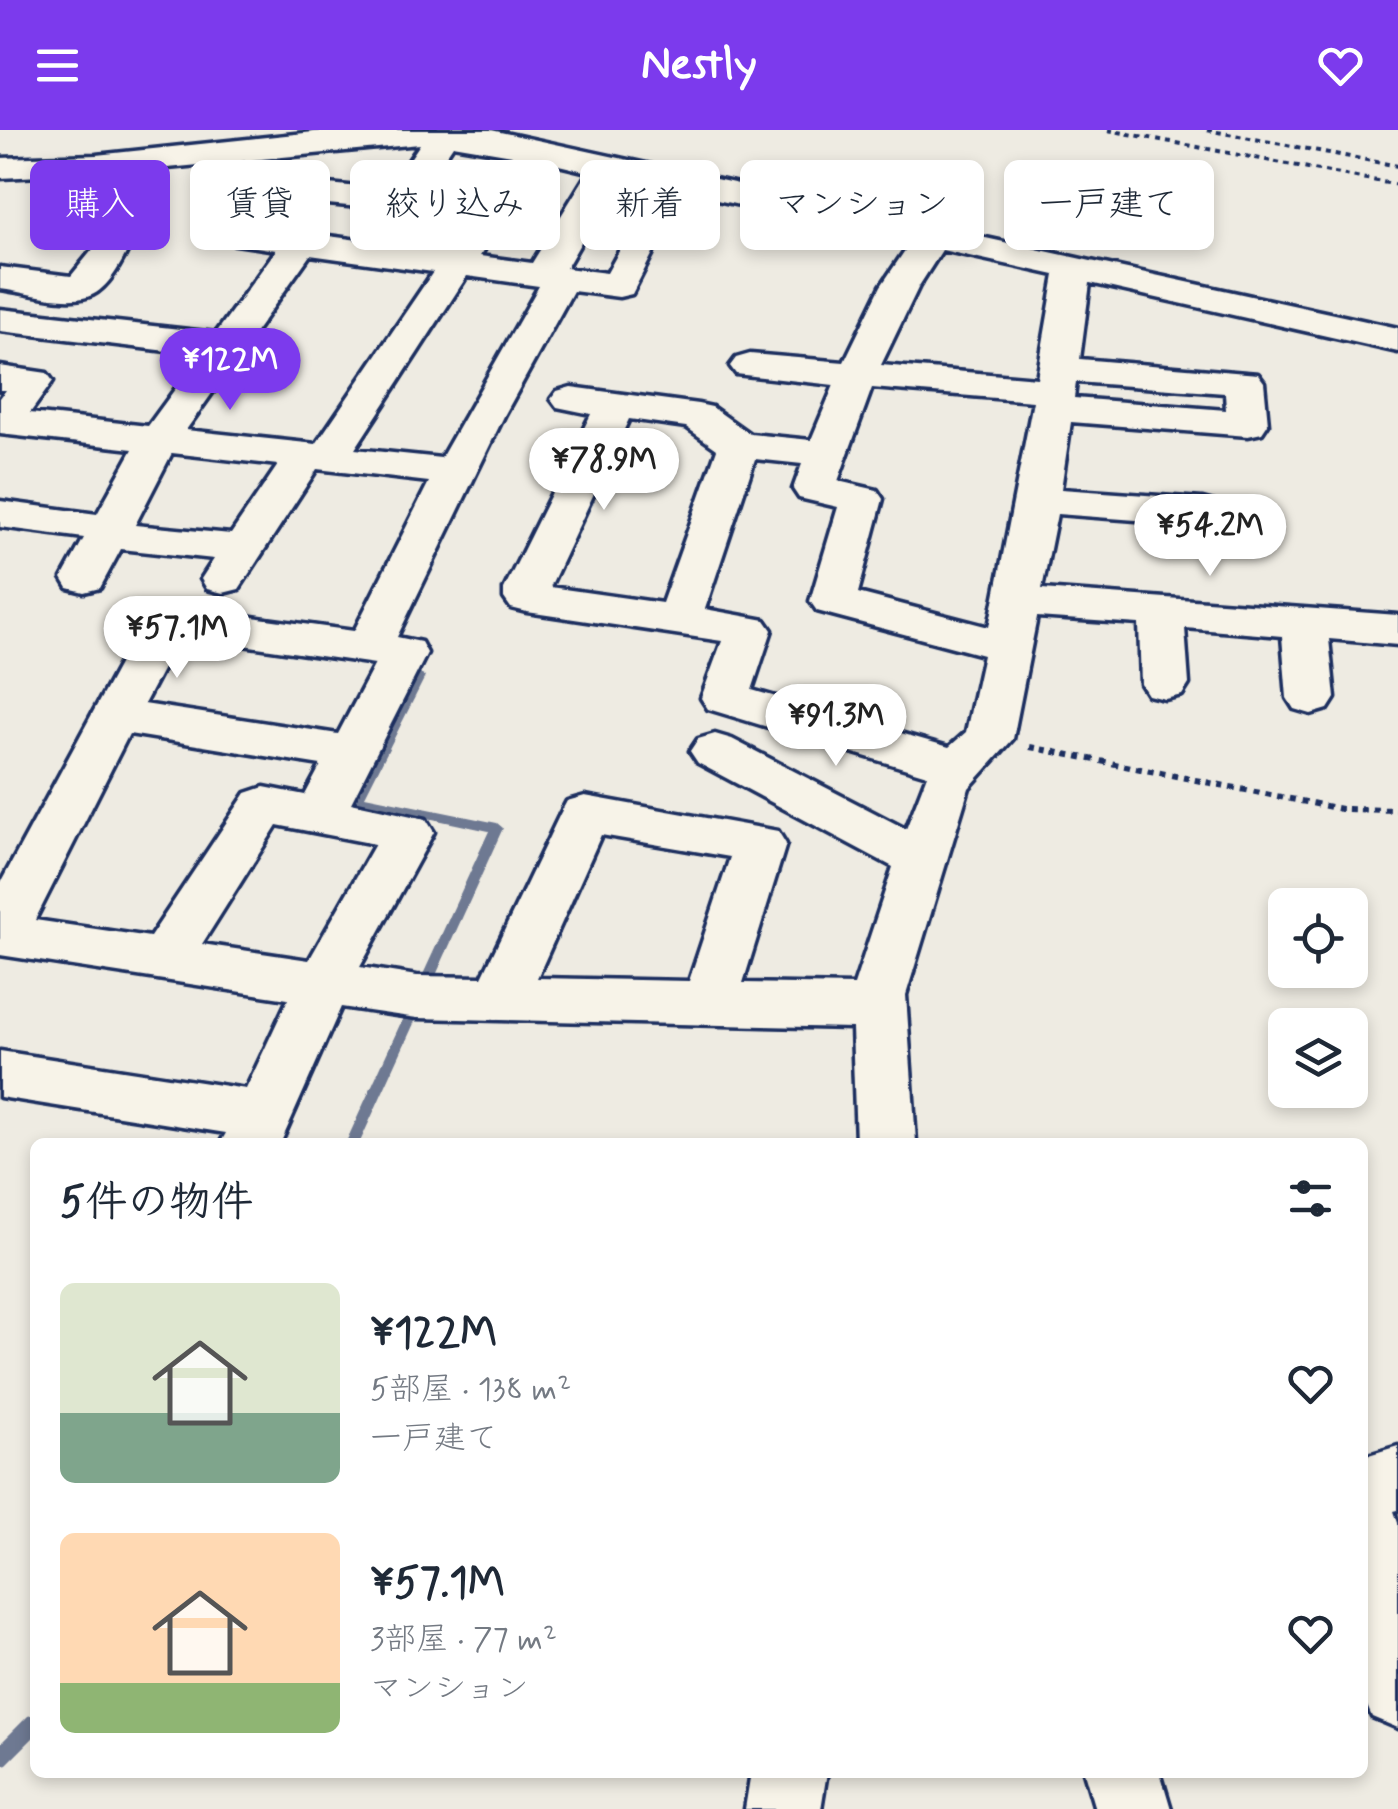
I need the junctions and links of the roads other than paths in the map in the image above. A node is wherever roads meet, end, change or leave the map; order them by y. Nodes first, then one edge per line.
1 (352, 134) edge
2 (445, 134) edge
3 (164, 149) edge
4 (532, 149) junction
5 (2, 150) edge
6 (586, 160) edge
7 (330, 194) edge
8 (580, 223) edge
9 (330, 247) edge
10 (984, 249) edge
11 (295, 250) edge
12 (638, 250) edge
13 (922, 250) edge
14 (456, 262) junction
15 (1074, 270) junction
16 (553, 276) junction
17 (2, 278) edge
18 (0, 320) edge
19 (1398, 340) edge
20 (225, 346) junction
21 (750, 366) dead end
22 (858, 376) junction
23 (0, 378) edge
24 (1055, 389) junction
25 (571, 399) dead end
26 (615, 406) junction
27 (1, 422) edge
28 (158, 441) junction
29 (739, 445) junction
30 (826, 454) junction
31 (316, 457) junction
32 (453, 472) junction
33 (1038, 500) junction
34 (1202, 512) dead end
35 (0, 514) edge
36 (108, 535) junction
37 (243, 549) junction
38 (84, 578) dead end
39 (1161, 613) junction
40 (679, 620) junction
41 (194, 623) junction
42 (1012, 623) junction
43 (1304, 624) junction
44 (1398, 630) edge
45 (369, 647) junction
46 (1165, 684) dead end
47 (1310, 698) dead end
48 (115, 716) junction
49 (715, 751) dead end
50 (352, 753) junction
51 (973, 753) junction
52 (320, 814) junction
53 (918, 858) junction
54 (0, 936) edge
55 (164, 960) junction
56 (323, 984) junction
57 (500, 999) junction
58 (709, 1004) junction
59 (878, 1007) junction
60 (0, 1074) edge
61 (257, 1129) edge
62 (886, 1138) edge
63 (1398, 1478) edge
64 (1368, 1487) edge
65 (1368, 1546) edge
66 (1398, 1691) edge
67 (788, 1778) edge
68 (1124, 1778) edge
69 (783, 1809) edge
70 (1133, 1809) edge

1 - 2 street
1 - 3 street
2 - 4 street
2 - 7 street
3 - 5 street
3 - 17 street
4 - 6 street
4 - 14 street
8 - 16 street
9 - 14 street
10 - 15 street
11 - 20 street
12 - 16 street
13 - 22 street
14 - 16 street
14 - 31 street
15 - 19 street
15 - 24 street
16 - 32 street
18 - 20 street
20 - 28 street
21 - 22 street
22 - 24 street
22 - 30 street
23 - 27 street
24 - 33 street
25 - 26 street
26 - 29 street
26 - 40 street
27 - 28 street
28 - 31 street
28 - 36 street
29 - 30 street
29 - 40 street
30 - 42 street
31 - 32 street
31 - 37 street
32 - 45 street
33 - 34 street
33 - 42 street
35 - 36 street
36 - 37 street
36 - 38 street
37 - 41 street
39 - 42 street
39 - 43 street
39 - 46 street
40 - 51 street
41 - 45 street
41 - 48 street
42 - 51 street
43 - 44 street
43 - 47 street
45 - 50 street
48 - 50 street
48 - 54 street
49 - 53 street
50 - 52 street
51 - 53 street
52 - 55 street
52 - 56 street
53 - 59 street
54 - 55 street
55 - 56 street
56 - 57 street
56 - 61 street
57 - 58 street
57 - 58 street
58 - 59 street
59 - 62 street
60 - 61 street
63 - 64 street
65 - 66 street
67 - 69 street
68 - 70 street

